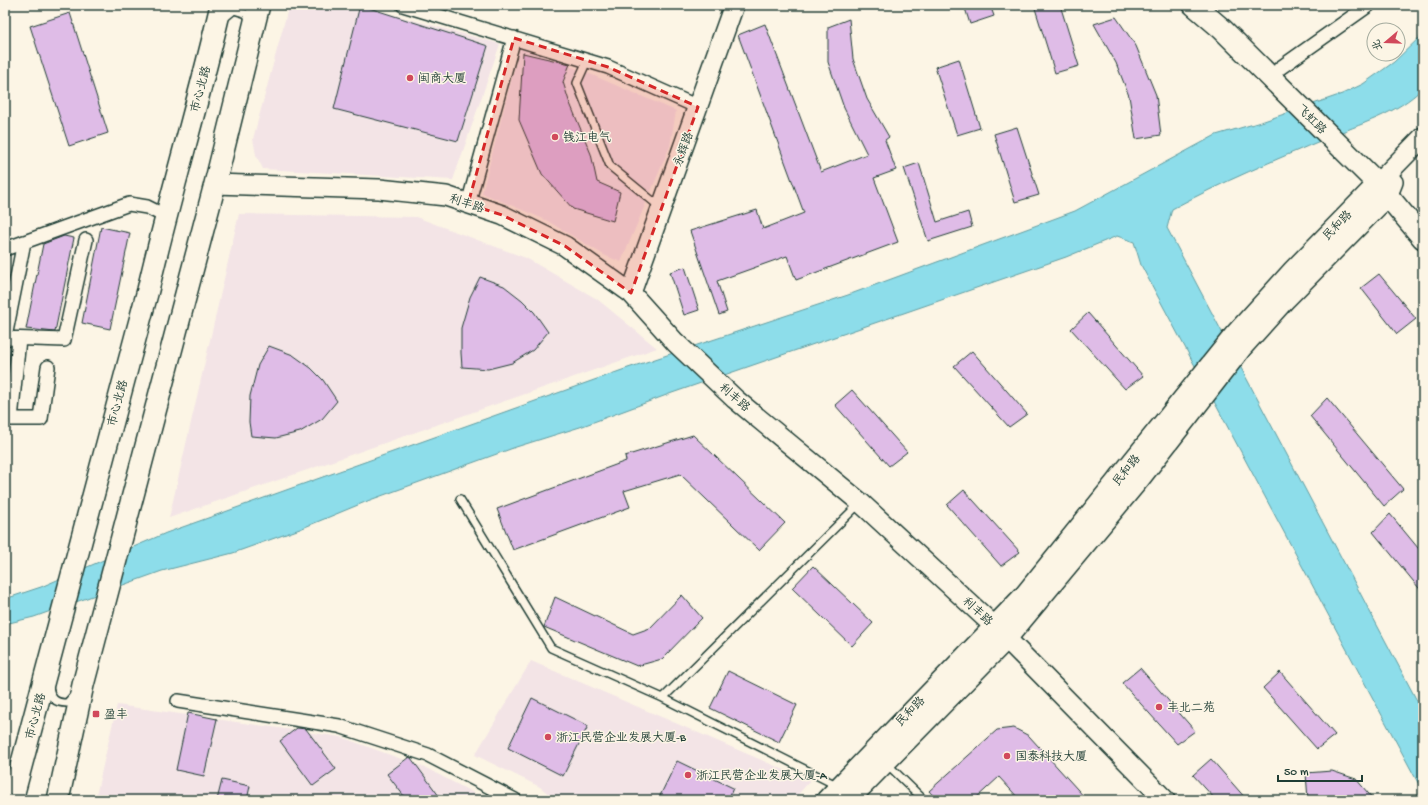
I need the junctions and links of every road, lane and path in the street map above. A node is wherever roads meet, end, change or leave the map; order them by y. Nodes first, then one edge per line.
1 (259, 5) edge
2 (403, 5) edge
3 (734, 5) edge
4 (1194, 5) edge
5 (1212, 5) edge
6 (1369, 5) edge
7 (219, 15) edge
8 (253, 30) junction
9 (514, 38) junction
10 (587, 61) junction
11 (1280, 68) junction
12 (1304, 101) junction
13 (698, 107) junction
14 (1423, 138) edge
15 (1423, 154) edge
16 (215, 184) junction
17 (1385, 185) junction
18 (468, 204) junction
19 (661, 208) junction
20 (165, 216) junction
21 (1423, 218) edge
22 (1423, 238) edge
23 (86, 240) dead end
24 (24, 242) junction
25 (5, 249) edge
26 (631, 293) junction
27 (5, 338) edge
28 (19, 339) junction
29 (48, 367) dead end
30 (460, 499) dead end
31 (861, 503) junction
32 (1000, 633) junction
33 (46, 675) junction
34 (83, 685) junction
35 (663, 698) junction
36 (178, 701) dead end
37 (22, 762) junction
38 (886, 763) junction
39 (844, 793) edge
40 (5, 794) edge
41 (12, 800) edge
42 (58, 800) edge
43 (515, 800) edge
44 (826, 800) edge
45 (924, 800) edge
46 (1165, 800) edge

1 - 8 main road
2 - 9 street
3 - 13 main road, 永辉路
4 - 12 main road, 飞虹路
5 - 11 main road, 飞虹路
6 - 11 street
7 - 8 lane
7 - 20 main road, 市心北路
8 - 16 main road
9 - 10 street
9 - 18 street
10 - 13 street
10 - 19 lane
11 - 12 main road, 飞虹路
12 - 17 main road, 飞虹路
13 - 19 main road, 永辉路
14 - 17 main road, 民和路
15 - 17 main road, 民和路
16 - 18 main road, 利丰路
16 - 34 main road
17 - 21 main road, 飞虹路
17 - 22 main road, 飞虹路
17 - 32 main road, 民和路
17 - 32 main road, 民和路
18 - 26 main road, 利丰路
19 - 26 main road, 永辉路
20 - 24 street
20 - 33 main road, 市心北路
23 - 28 street
24 - 25 street
24 - 27 street
26 - 31 main road, 利丰路
27 - 28 street
28 - 29 street
30 - 35 lane
31 - 32 main road, 利丰路
31 - 35 lane
32 - 38 main road, 民和路
32 - 39 main road, 民和路
32 - 46 main road, 利丰路
33 - 34 lane
33 - 37 main road, 市心北路
34 - 42 main road
35 - 39 lane
36 - 43 street
37 - 40 main road
37 - 41 main road, 市心北路
38 - 39 main road, 民和路
38 - 45 lane
39 - 44 main road, 民和路

